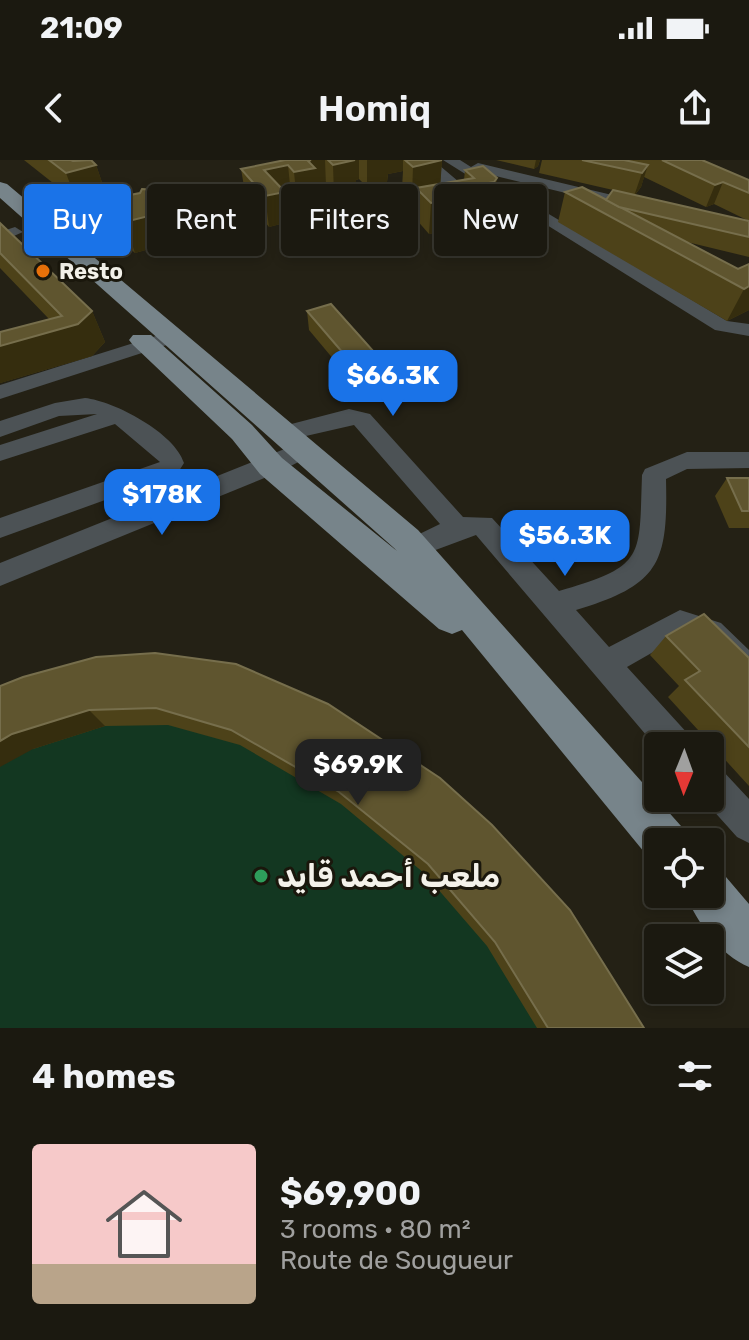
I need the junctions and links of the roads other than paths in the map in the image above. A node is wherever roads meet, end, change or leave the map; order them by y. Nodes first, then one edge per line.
1 (424, 160) edge
2 (298, 171) edge
3 (0, 188) edge
4 (418, 204) edge
5 (659, 211) edge
6 (23, 228) edge
7 (749, 330) edge
8 (162, 341) junction
9 (0, 392) edge
10 (117, 415) junction
11 (0, 429) edge
12 (293, 441) junction
13 (0, 453) edge
14 (749, 460) edge
15 (271, 466) junction
16 (0, 528) edge
17 (458, 528) junction
18 (414, 548) junction
19 (0, 575) edge
20 (553, 605) junction
21 (604, 665) junction
22 (749, 670) edge
23 (541, 694) junction
24 (664, 732) edge
25 (724, 797) edge
26 (749, 825) edge
27 (653, 828) edge
28 (721, 908) edge
29 (749, 942) edge

1 - 4 street
2 - 6 street
3 - 6 main road
5 - 7 street
6 - 8 main road
8 - 9 street
8 - 12 main road
8 - 15 main road
10 - 11 street
10 - 13 street
10 - 16 street
12 - 15 street
12 - 17 street
12 - 18 main road
14 - 20 street
15 - 19 street
15 - 23 main road
17 - 18 street
17 - 20 street
18 - 23 main road
20 - 21 street
21 - 22 street
21 - 24 street
23 - 27 main road
25 - 26 street
28 - 29 main road

